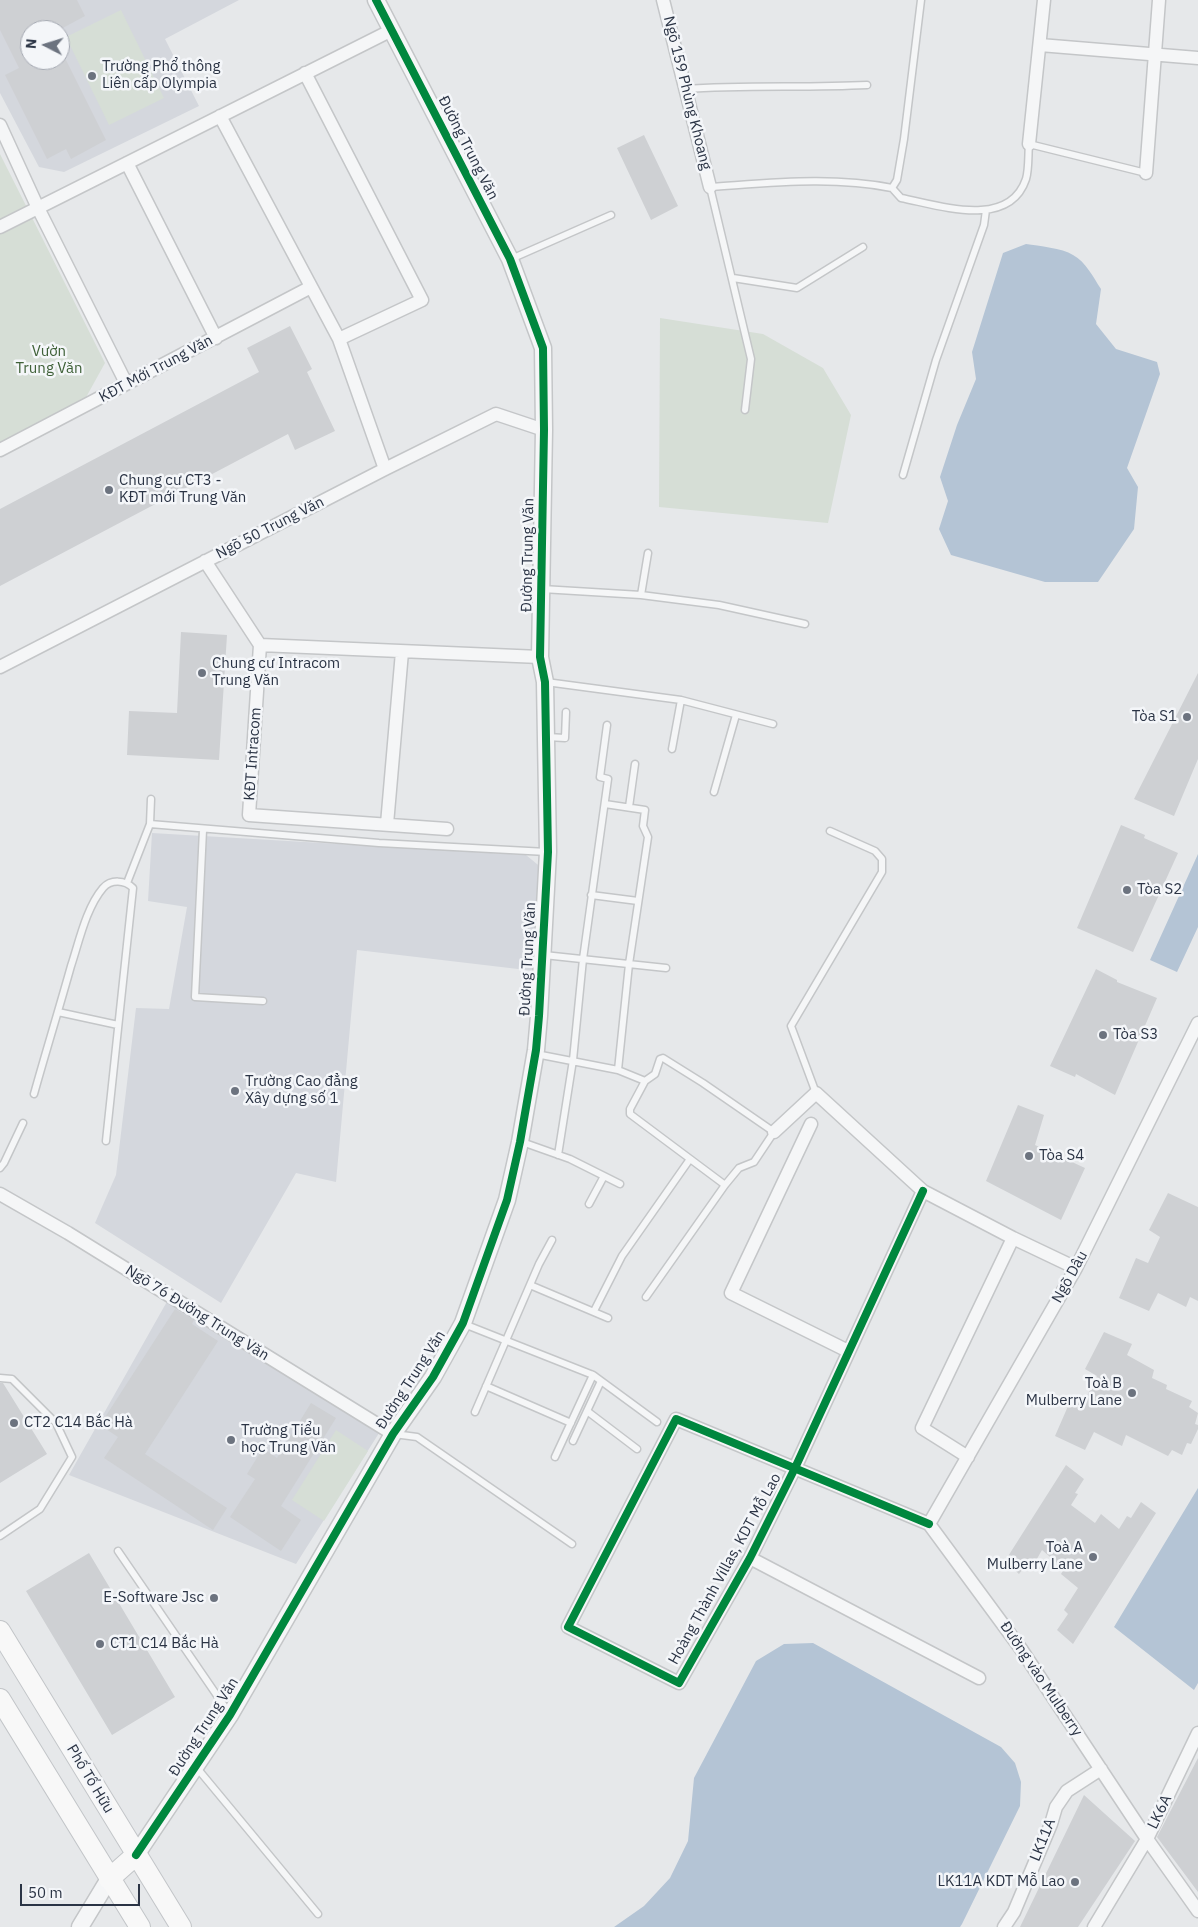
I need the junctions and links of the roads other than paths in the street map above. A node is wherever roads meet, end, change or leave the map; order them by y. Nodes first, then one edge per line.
1 (376, 0) edge
2 (663, 0) edge
3 (921, 0) edge
4 (1044, 0) edge
5 (1159, 0) edge
6 (392, 30) junction
7 (1040, 45) junction
8 (1154, 54) junction
9 (1198, 58) edge
10 (305, 74) junction
11 (868, 85) dead end
12 (686, 89) junction
13 (220, 116) junction
14 (0, 125) edge
15 (1029, 144) junction
16 (127, 163) junction
17 (1146, 173) joint
18 (710, 187) junction
19 (892, 188) junction
20 (38, 208) junction
21 (986, 210) junction
22 (611, 215) dead end
23 (0, 227) edge
24 (863, 247) dead end
25 (510, 259) junction
26 (732, 278) junction
27 (311, 287) junction
28 (216, 338) junction
29 (339, 339) junction
30 (126, 383) junction
31 (745, 410) dead end
32 (544, 430) junction
33 (0, 450) edge
34 (385, 469) junction
35 (902, 475) dead end
36 (648, 553) dead end
37 (205, 561) junction
38 (540, 588) junction
39 (641, 595) junction
40 (805, 624) dead end
41 (260, 644) junction
42 (402, 652) junction
43 (540, 658) junction
44 (0, 667) edge
45 (545, 682) junction
46 (682, 700) junction
47 (566, 712) dead end
48 (736, 715) junction
49 (773, 724) dead end
50 (607, 725) dead end
51 (547, 737) junction
52 (672, 748) dead end
53 (635, 764) dead end
54 (714, 792) dead end
55 (151, 799) dead end
56 (605, 804) junction
57 (629, 807) junction
58 (150, 824) junction
59 (387, 824) junction
60 (203, 830) junction
61 (447, 830) dead end
62 (830, 831) dead end
63 (548, 852) junction
64 (127, 882) junction
65 (591, 895) junction
66 (638, 901) junction
67 (543, 954) junction
68 (583, 959) junction
69 (629, 964) junction
70 (666, 968) dead end
71 (263, 1001) dead end
72 (58, 1012) junction
73 (1198, 1023) edge
74 (118, 1025) junction
75 (535, 1054) junction
76 (573, 1060) junction
77 (618, 1070) junction
78 (645, 1081) junction
79 (816, 1093) junction
80 (34, 1094) dead end
81 (23, 1123) dead end
82 (810, 1124) dead end
83 (774, 1132) junction
84 (106, 1141) dead end
85 (520, 1142) junction
86 (558, 1155) junction
87 (690, 1159) junction
88 (1, 1163) edge
89 (604, 1176) junction
90 (620, 1184) dead end
91 (725, 1185) junction
92 (923, 1191) junction
93 (0, 1194) edge
94 (589, 1204) dead end
95 (1013, 1238) junction
96 (552, 1240) dead end
97 (1076, 1268) junction
98 (530, 1285) junction
99 (646, 1297) dead end
100 (594, 1312) junction
101 (608, 1318) dead end
102 (463, 1323) junction
103 (506, 1340) junction
104 (848, 1351) junction
105 (593, 1375) junction
106 (0, 1378) edge
107 (601, 1381) junction
108 (486, 1386) junction
109 (475, 1412) dead end
110 (587, 1412) junction
111 (657, 1422) dead end
112 (571, 1423) junction
113 (393, 1434) junction
114 (573, 1441) dead end
115 (637, 1449) dead end
116 (555, 1457) dead end
117 (968, 1457) junction
118 (795, 1468) junction
119 (929, 1524) junction
120 (0, 1536) edge
121 (572, 1544) dead end
122 (118, 1551) dead end
123 (750, 1558) junction
124 (0, 1631) edge
125 (979, 1678) dead end
126 (0, 1699) edge
127 (230, 1715) junction
128 (1198, 1733) edge
129 (196, 1767) junction
130 (1101, 1769) junction
131 (1147, 1839) junction
132 (136, 1855) junction
133 (109, 1879) junction
134 (1198, 1911) edge
135 (318, 1914) dead end
136 (80, 1927) edge
137 (140, 1927) edge
138 (181, 1927) edge
139 (1004, 1927) edge
140 (1094, 1927) edge

1 - 6 street, Đường Trung Văn
2 - 12 street, Ngõ 159 Phùng Khoang
3 - 19 lane
4 - 7 street
5 - 8 street
6 - 10 street
6 - 25 street, Đường Trung Văn
7 - 8 street
7 - 15 street
8 - 9 street
8 - 17 street
10 - 13 street
10 - 29 street
11 - 12 lane
12 - 18 street, Ngõ 159 Phùng Khoang
13 - 16 street
13 - 27 street
14 - 20 street
15 - 17 lane
15 - 21 lane
16 - 20 street
16 - 28 street
18 - 19 lane
18 - 26 lane
19 - 21 lane
20 - 23 street
20 - 30 street
21 - 35 lane
22 - 25 lane
24 - 26 lane
25 - 32 street, Đường Trung Văn
26 - 31 lane
27 - 28 street, KĐT Mới Trung Văn
27 - 29 street
28 - 30 street, KĐT Mới Trung Văn
29 - 34 street
30 - 33 street, KĐT Mới Trung Văn
32 - 34 street, Ngõ 50 Trung Văn
32 - 38 street, Đường Trung Văn
34 - 37 street, Ngõ 50 Trung Văn
36 - 39 lane
37 - 41 street
37 - 44 street, Ngõ 50 Trung Văn
38 - 39 lane
38 - 43 street, Đường Trung Văn
39 - 40 lane
41 - 42 street
41 - 59 street, KĐT Intracom
42 - 43 street
42 - 59 street
43 - 45 street, Đường Trung Văn
45 - 46 lane
45 - 51 street, Đường Trung Văn
46 - 48 lane
46 - 52 lane
47 - 51 lane
48 - 49 lane
48 - 54 lane
50 - 56 lane
51 - 63 street, Đường Trung Văn
53 - 57 lane
55 - 58 lane
56 - 57 lane
56 - 65 lane
57 - 66 lane
58 - 60 lane
58 - 64 lane
59 - 61 street, KĐT Intracom
60 - 63 lane
60 - 71 lane
62 - 79 lane
63 - 67 street, Đường Trung Văn
64 - 72 lane
64 - 74 lane
65 - 66 lane
65 - 68 lane
66 - 69 lane
67 - 68 lane
67 - 75 street, Đường Trung Văn
68 - 69 lane
68 - 76 lane
69 - 70 lane
69 - 77 lane
72 - 74 lane
72 - 80 lane
73 - 97 street, Ngõ Dâu
74 - 84 lane
75 - 76 lane
75 - 85 street, Đường Trung Văn
76 - 77 lane
76 - 86 lane
77 - 78 lane
78 - 83 lane
78 - 87 lane
79 - 83 street
79 - 92 street
81 - 88 lane
82 - 104 street
83 - 91 lane
85 - 86 lane
85 - 102 street, Đường Trung Văn
86 - 89 lane
87 - 91 lane
87 - 100 lane
89 - 90 lane
89 - 94 lane
91 - 99 lane
92 - 95 street
92 - 104 street, Hoàng Thành Villas, KDT Mỗ Lao
93 - 113 street, Ngõ 76 Đường Trung Văn
95 - 97 street
95 - 117 street
96 - 98 lane
97 - 117 street, Ngõ Dâu
98 - 100 lane
98 - 103 lane
100 - 101 lane
102 - 103 lane
102 - 113 street, Đường Trung Văn
103 - 105 lane
103 - 108 lane
104 - 118 street, Hoàng Thành Villas, KDT Mỗ Lao
105 - 107 lane
105 - 112 lane
106 - 120 lane
107 - 110 lane
107 - 111 lane
108 - 109 lane
108 - 112 lane
110 - 114 lane
110 - 115 lane
112 - 116 lane
113 - 121 lane
113 - 127 street, Đường Trung Văn
117 - 119 street, Ngõ Dâu
118 - 119 street
118 - 123 street, Hoàng Thành Villas, KDT Mỗ Lao
118 - 123 street, Hoàng Thành Villas, KDT Mỗ Lao
119 - 130 street, Đường vào Mulberry
122 - 127 lane
123 - 125 street
124 - 132 main road, Phố Tố Hữu
126 - 133 main road
127 - 129 street, Đường Trung Văn
128 - 131 street, LK6A
129 - 132 street, Đường Trung Văn
129 - 135 lane
130 - 131 street, Đường vào Mulberry
130 - 139 street, LK11A
131 - 134 street, LK6A
131 - 140 street
132 - 133 main road
132 - 138 main road, Phố Tố Hữu
133 - 136 street
133 - 137 main road

